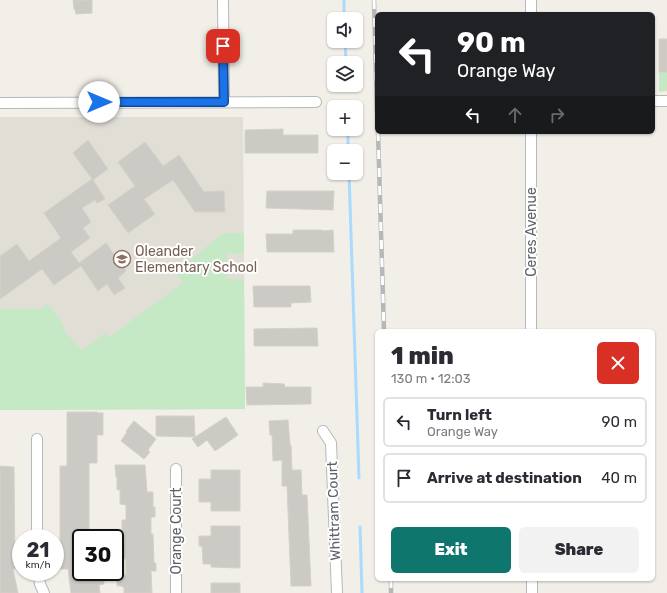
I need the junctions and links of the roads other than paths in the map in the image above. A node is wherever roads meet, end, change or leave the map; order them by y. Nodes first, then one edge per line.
1 (223, 0) edge
2 (531, 0) edge
3 (531, 12) edge
4 (667, 100) edge
5 (655, 101) edge
6 (224, 102) junction
7 (316, 102) dead end
8 (0, 103) edge
9 (531, 134) edge
10 (532, 329) edge
11 (323, 431) dead end
12 (37, 439) dead end
13 (176, 469) dead end
14 (37, 529) edge
15 (40, 581) edge
16 (532, 581) edge
17 (44, 593) edge
18 (176, 593) edge
19 (336, 593) edge
20 (532, 593) edge

1 - 6 street
2 - 3 street
4 - 5 street
6 - 7 street
6 - 8 street
9 - 10 street, Ceres Avenue
11 - 19 street, Whittram Court
12 - 14 street
13 - 18 street, Orange Court
15 - 17 street
16 - 20 street

